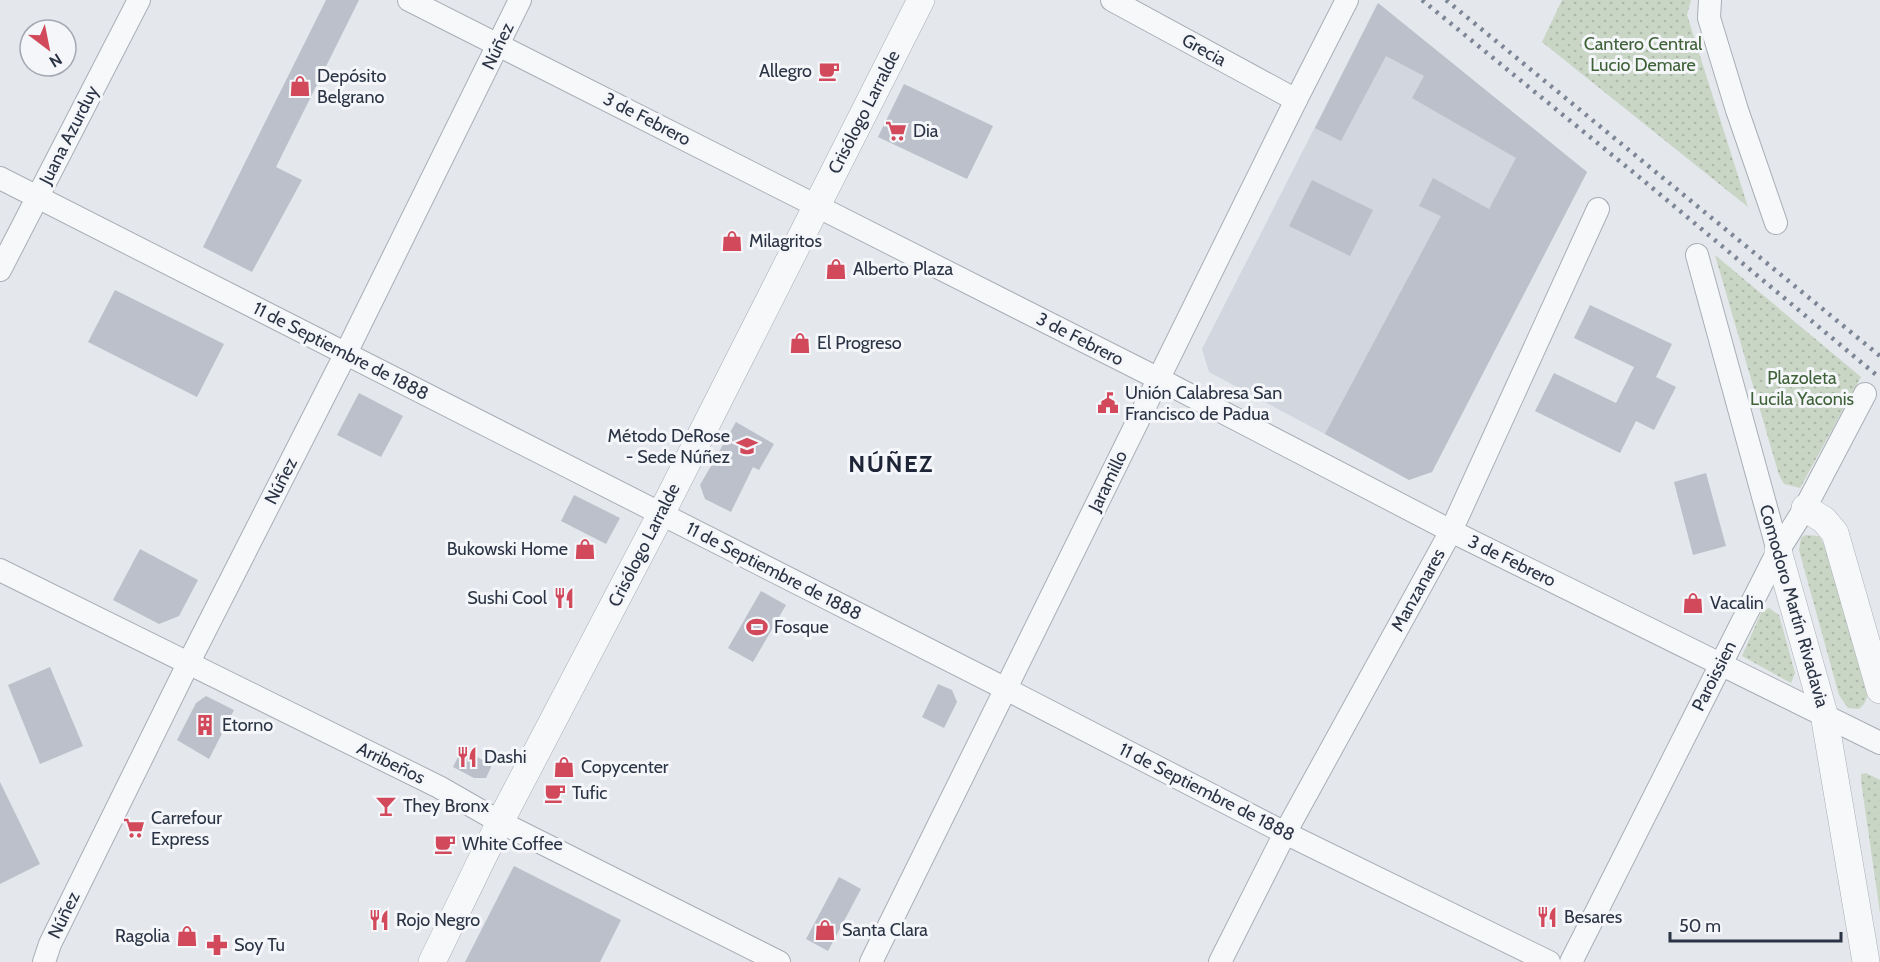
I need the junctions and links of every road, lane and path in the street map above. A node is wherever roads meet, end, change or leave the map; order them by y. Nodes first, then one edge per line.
1 (139, 0) edge
2 (409, 0) edge
3 (520, 0) edge
4 (921, 0) edge
5 (1112, 0) edge
6 (1347, 0) edge
7 (1710, 0) edge
8 (499, 45) junction
9 (1296, 99) junction
10 (0, 178) edge
11 (37, 197) junction
12 (817, 206) junction
13 (1598, 209) dead end
14 (1776, 223) dead end
15 (1697, 255) dead end
16 (0, 270) edge
17 (346, 353) junction
18 (1159, 379) junction
19 (1865, 394) dead end
20 (1805, 508) junction
21 (661, 514) junction
22 (1451, 531) junction
23 (1778, 551) junction
24 (0, 570) edge
25 (188, 664) junction
26 (1720, 664) junction
27 (1006, 689) junction
28 (1880, 690) edge
29 (1824, 714) junction
30 (1880, 742) edge
31 (500, 822) junction
32 (1285, 833) junction
33 (44, 962) edge
34 (432, 962) edge
35 (779, 962) edge
36 (871, 962) edge
37 (1220, 962) edge
38 (1549, 962) edge
39 (1571, 962) edge
40 (1866, 962) edge

1 - 11 street, Juana Azurduy
2 - 8 street, 3 de Febrero
3 - 8 street, Núñez
4 - 12 street, Crisólogo Larralde
5 - 9 street, Grecia
6 - 9 street, Jaramillo
7 - 14 street
8 - 12 street, 3 de Febrero
8 - 17 street, Núñez
9 - 18 street, Jaramillo
10 - 11 street, 11 de Septiembre de 1888
11 - 16 street, Juana Azurduy
11 - 17 street, 11 de Septiembre de 1888
12 - 18 street, 3 de Febrero
12 - 21 street, Crisólogo Larralde
13 - 22 street, Manzanares
15 - 23 street, Comodoro Martín Rivadavia
17 - 21 street, 11 de Septiembre de 1888
17 - 25 street, Núñez
18 - 22 street, 3 de Febrero
18 - 27 street, Jaramillo
19 - 20 street, Paroissien
20 - 23 street, Paroissien
20 - 28 street, Comodoro Martín Rivadavia
21 - 27 street, 11 de Septiembre de 1888
21 - 31 street, Crisólogo Larralde
22 - 26 street, 3 de Febrero
22 - 32 street, Manzanares
23 - 26 street, Paroissien
23 - 29 street, Comodoro Martín Rivadavia
24 - 25 street, Arribeños
25 - 31 street, Arribeños
25 - 33 street, Núñez
26 - 29 street, 3 de Febrero
26 - 39 street, Paroissien
27 - 32 street, 11 de Septiembre de 1888
27 - 36 street, Jaramillo
29 - 30 street, 3 de Febrero
29 - 40 street, Comodoro Martín Rivadavia
31 - 34 street, Crisólogo Larralde
31 - 35 street, Arribeños
32 - 37 street, Manzanares
32 - 38 street, 11 de Septiembre de 1888

